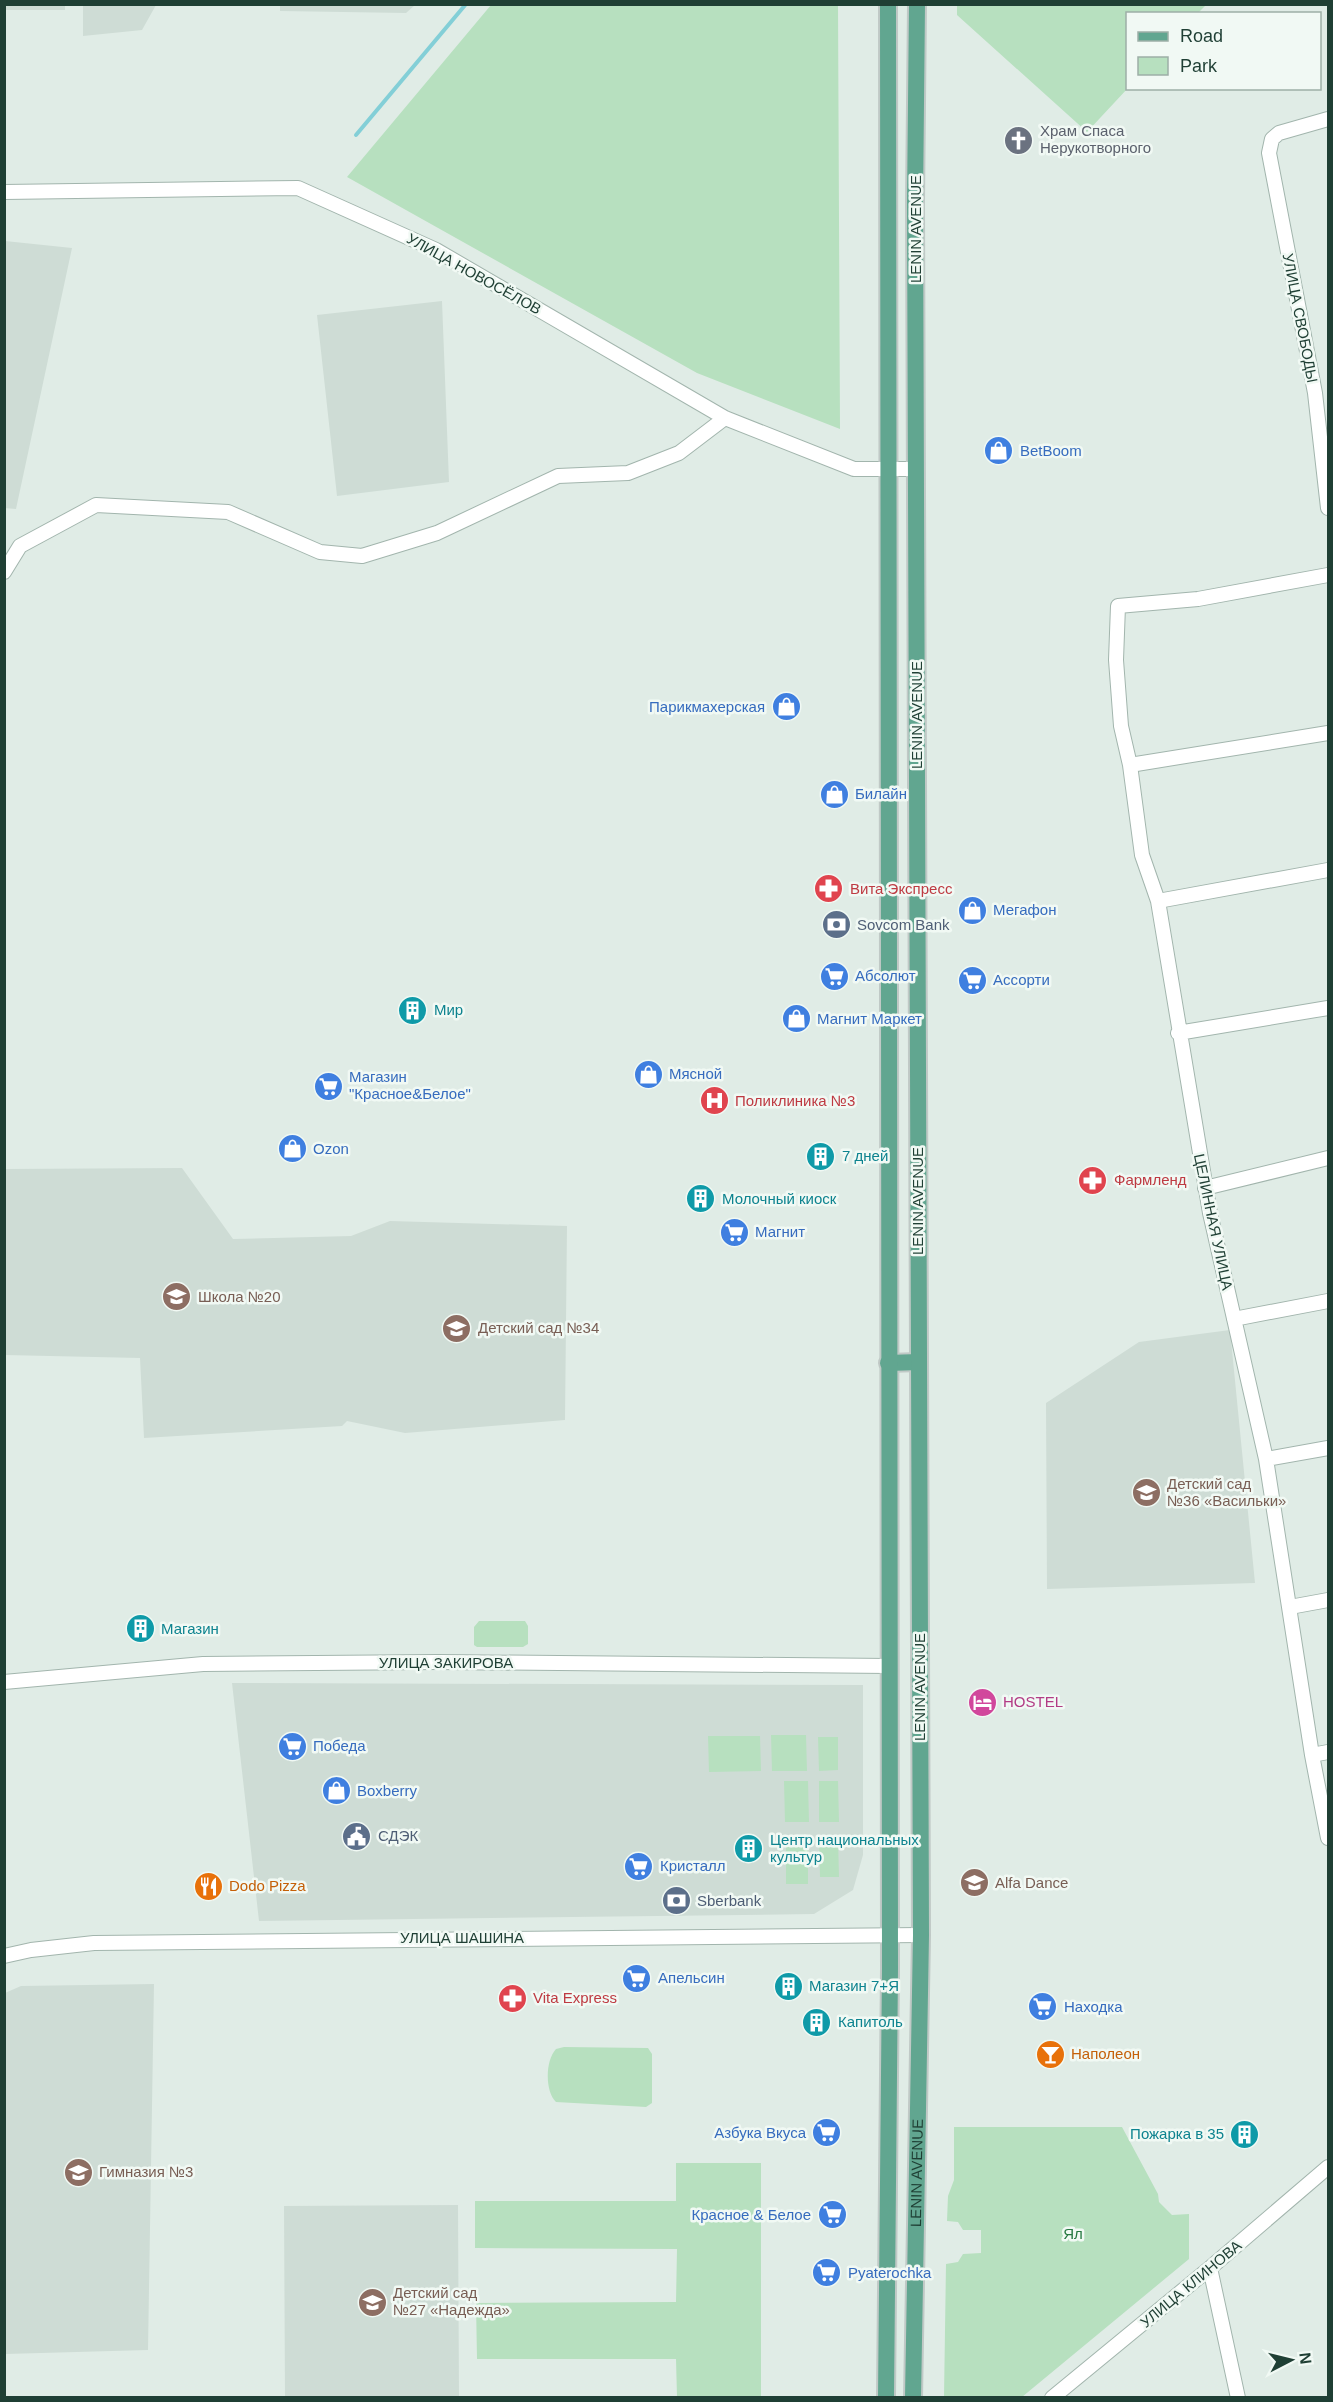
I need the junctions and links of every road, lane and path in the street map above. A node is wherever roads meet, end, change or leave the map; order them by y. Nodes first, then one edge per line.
1 (888, 4) edge
2 (917, 4) edge
3 (1329, 119) edge
4 (4, 192) edge
5 (1322, 392) edge
6 (725, 418) junction
7 (916, 469) junction
8 (886, 470) junction
9 (1329, 507) edge
10 (4, 572) edge
11 (1329, 575) edge
12 (1329, 733) edge
13 (1130, 765) junction
14 (1329, 870) edge
15 (1158, 901) junction
16 (1329, 1008) edge
17 (1178, 1033) junction
18 (1329, 1158) edge
19 (1205, 1188) junction
20 (1329, 1301) edge
21 (1234, 1319) junction
22 (919, 1362) junction
23 (888, 1363) junction
24 (1329, 1448) edge
25 (1266, 1459) junction
26 (1329, 1600) edge
27 (1290, 1607) junction
28 (889, 1666) junction
29 (4, 1682) edge
30 (1329, 1752) edge
31 (1312, 1755) junction
32 (1329, 1838) edge
33 (890, 1935) junction
34 (921, 1935) junction
35 (4, 1956) edge
36 (1329, 2166) edge
37 (1210, 2268) junction
38 (886, 2397) edge
39 (913, 2397) edge
40 (1052, 2397) edge
41 (1238, 2397) edge

1 - 8 main road, LENIN AVENUE
2 - 7 main road, LENIN AVENUE
3 - 5 street, УЛИЦА СВОБОДЫ
4 - 6 street, УЛИЦА НОВОСЁЛОВ
5 - 9 street, УЛИЦА СВОБОДЫ
6 - 8 street, УЛИЦА НОВОСЁЛОВ
6 - 10 street
7 - 8 street, УЛИЦА НОВОСЁЛОВ
7 - 22 main road, LENIN AVENUE
8 - 23 main road, LENIN AVENUE
11 - 13 street, ЦЕЛИННАЯ УЛИЦА
12 - 13 street
13 - 15 street, ЦЕЛИННАЯ УЛИЦА
14 - 15 street
15 - 17 street, ЦЕЛИННАЯ УЛИЦА
16 - 17 street
17 - 19 street, ЦЕЛИННАЯ УЛИЦА
18 - 19 street
19 - 21 street, ЦЕЛИННАЯ УЛИЦА
20 - 21 street
21 - 25 street, ЦЕЛИННАЯ УЛИЦА
22 - 23 main road
22 - 34 main road, LENIN AVENUE
23 - 28 main road, LENIN AVENUE
24 - 25 street
25 - 27 street, ЦЕЛИННАЯ УЛИЦА
26 - 27 street
27 - 31 street, ЦЕЛИННАЯ УЛИЦА
28 - 29 street, УЛИЦА ЗАКИРОВА
28 - 33 main road, LENIN AVENUE
30 - 31 street
31 - 32 street, ЦЕЛИННАЯ УЛИЦА
33 - 34 street, УЛИЦА ШАШИНА
33 - 35 street, УЛИЦА ШАШИНА
33 - 38 main road, LENIN AVENUE
34 - 39 main road, LENIN AVENUE
36 - 37 street, УЛИЦА КЛИНОВА
37 - 40 street, УЛИЦА КЛИНОВА
37 - 41 street

